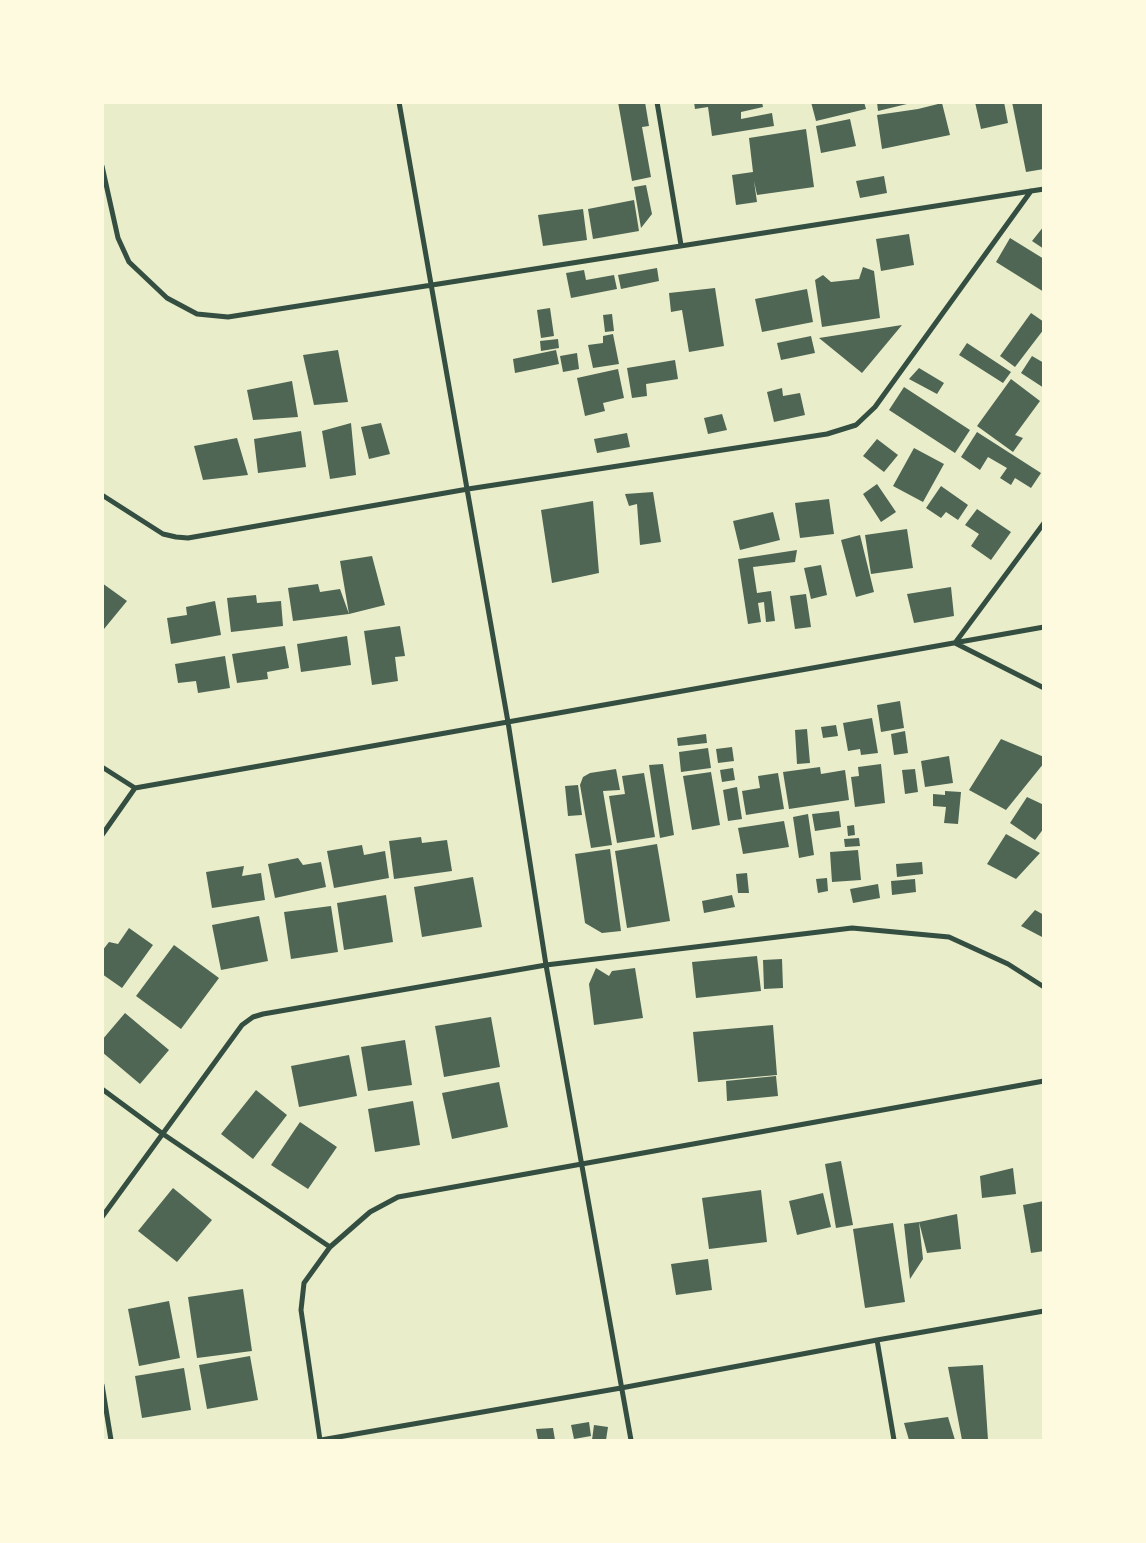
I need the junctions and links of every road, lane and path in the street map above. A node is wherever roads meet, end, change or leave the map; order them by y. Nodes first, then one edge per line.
1 (399, 102) edge
2 (658, 102) edge
3 (102, 166) edge
4 (1044, 189) edge
5 (1031, 191) junction
6 (681, 246) junction
7 (432, 284) junction
8 (468, 489) junction
9 (102, 495) edge
10 (1044, 523) edge
11 (1044, 627) edge
12 (955, 643) junction
13 (1044, 688) edge
14 (508, 722) junction
15 (102, 767) edge
16 (135, 788) junction
17 (102, 835) edge
18 (546, 965) junction
19 (1044, 987) edge
20 (1044, 1081) edge
21 (102, 1089) edge
22 (163, 1134) junction
23 (582, 1165) junction
24 (102, 1217) edge
25 (330, 1247) junction
26 (1044, 1311) edge
27 (877, 1340) junction
28 (102, 1385) edge
29 (621, 1388) junction
30 (343, 1439) edge
31 (111, 1440) edge
32 (320, 1440) edge
33 (631, 1440) edge
34 (894, 1440) edge

1 - 7 street
2 - 6 street
3 - 7 street
4 - 5 street
5 - 6 street
5 - 8 street
6 - 7 street
7 - 8 street
8 - 9 street
8 - 14 street
10 - 12 street
11 - 12 street
12 - 13 street
12 - 14 street
14 - 16 street
14 - 18 street
15 - 16 street
16 - 17 street
18 - 19 street
18 - 22 street
18 - 23 street
20 - 23 street
21 - 22 street
22 - 24 street
22 - 25 street
23 - 25 street
23 - 29 street
25 - 32 street
26 - 27 street
27 - 29 street
27 - 34 street
28 - 31 street
29 - 30 street
29 - 33 street
30 - 32 street

